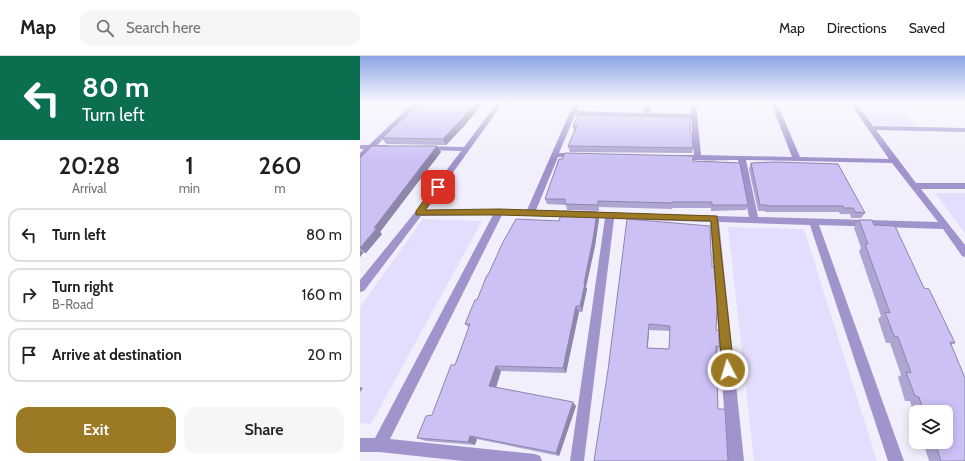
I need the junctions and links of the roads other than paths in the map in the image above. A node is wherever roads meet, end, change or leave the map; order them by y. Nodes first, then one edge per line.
1 (397, 122) edge
2 (486, 122) edge
3 (568, 122) edge
4 (695, 122) edge
5 (782, 122) edge
6 (867, 122) edge
7 (871, 128) junction
8 (965, 130) edge
9 (371, 147) junction
10 (360, 148) edge
11 (395, 148) edge
12 (419, 148) edge
13 (467, 149) junction
14 (554, 155) junction
15 (586, 156) edge
16 (360, 157) edge
17 (674, 157) edge
18 (698, 158) junction
19 (742, 158) junction
20 (797, 160) junction
21 (894, 161) junction
22 (914, 186) junction
23 (965, 186) edge
24 (499, 212) junction
25 (419, 213) junction
26 (530, 213) junction
27 (610, 215) junction
28 (714, 218) junction
29 (754, 220) junction
30 (813, 222) junction
31 (946, 226) junction
32 (965, 253) edge
33 (360, 288) edge
34 (360, 445) edge
35 (379, 445) junction
36 (536, 461) edge
37 (577, 461) edge
38 (736, 461) edge
39 (896, 461) edge

1 - 9 street
2 - 13 street
3 - 14 street
4 - 18 street
5 - 20 street
6 - 7 street
7 - 8 street
7 - 21 street
9 - 10 street
9 - 11 street
9 - 16 street
12 - 13 street
13 - 25 street
14 - 15 street
14 - 26 street
17 - 18 street
18 - 19 street
19 - 20 street
19 - 29 street
20 - 21 street
21 - 22 street
22 - 23 street
22 - 31 street
24 - 25 street
24 - 26 street
24 - 35 street
25 - 33 street
26 - 27 street
27 - 28 street
27 - 37 street
28 - 29 street
28 - 38 street
29 - 30 street
30 - 31 street
30 - 39 street
31 - 32 street
34 - 35 street
35 - 36 street

